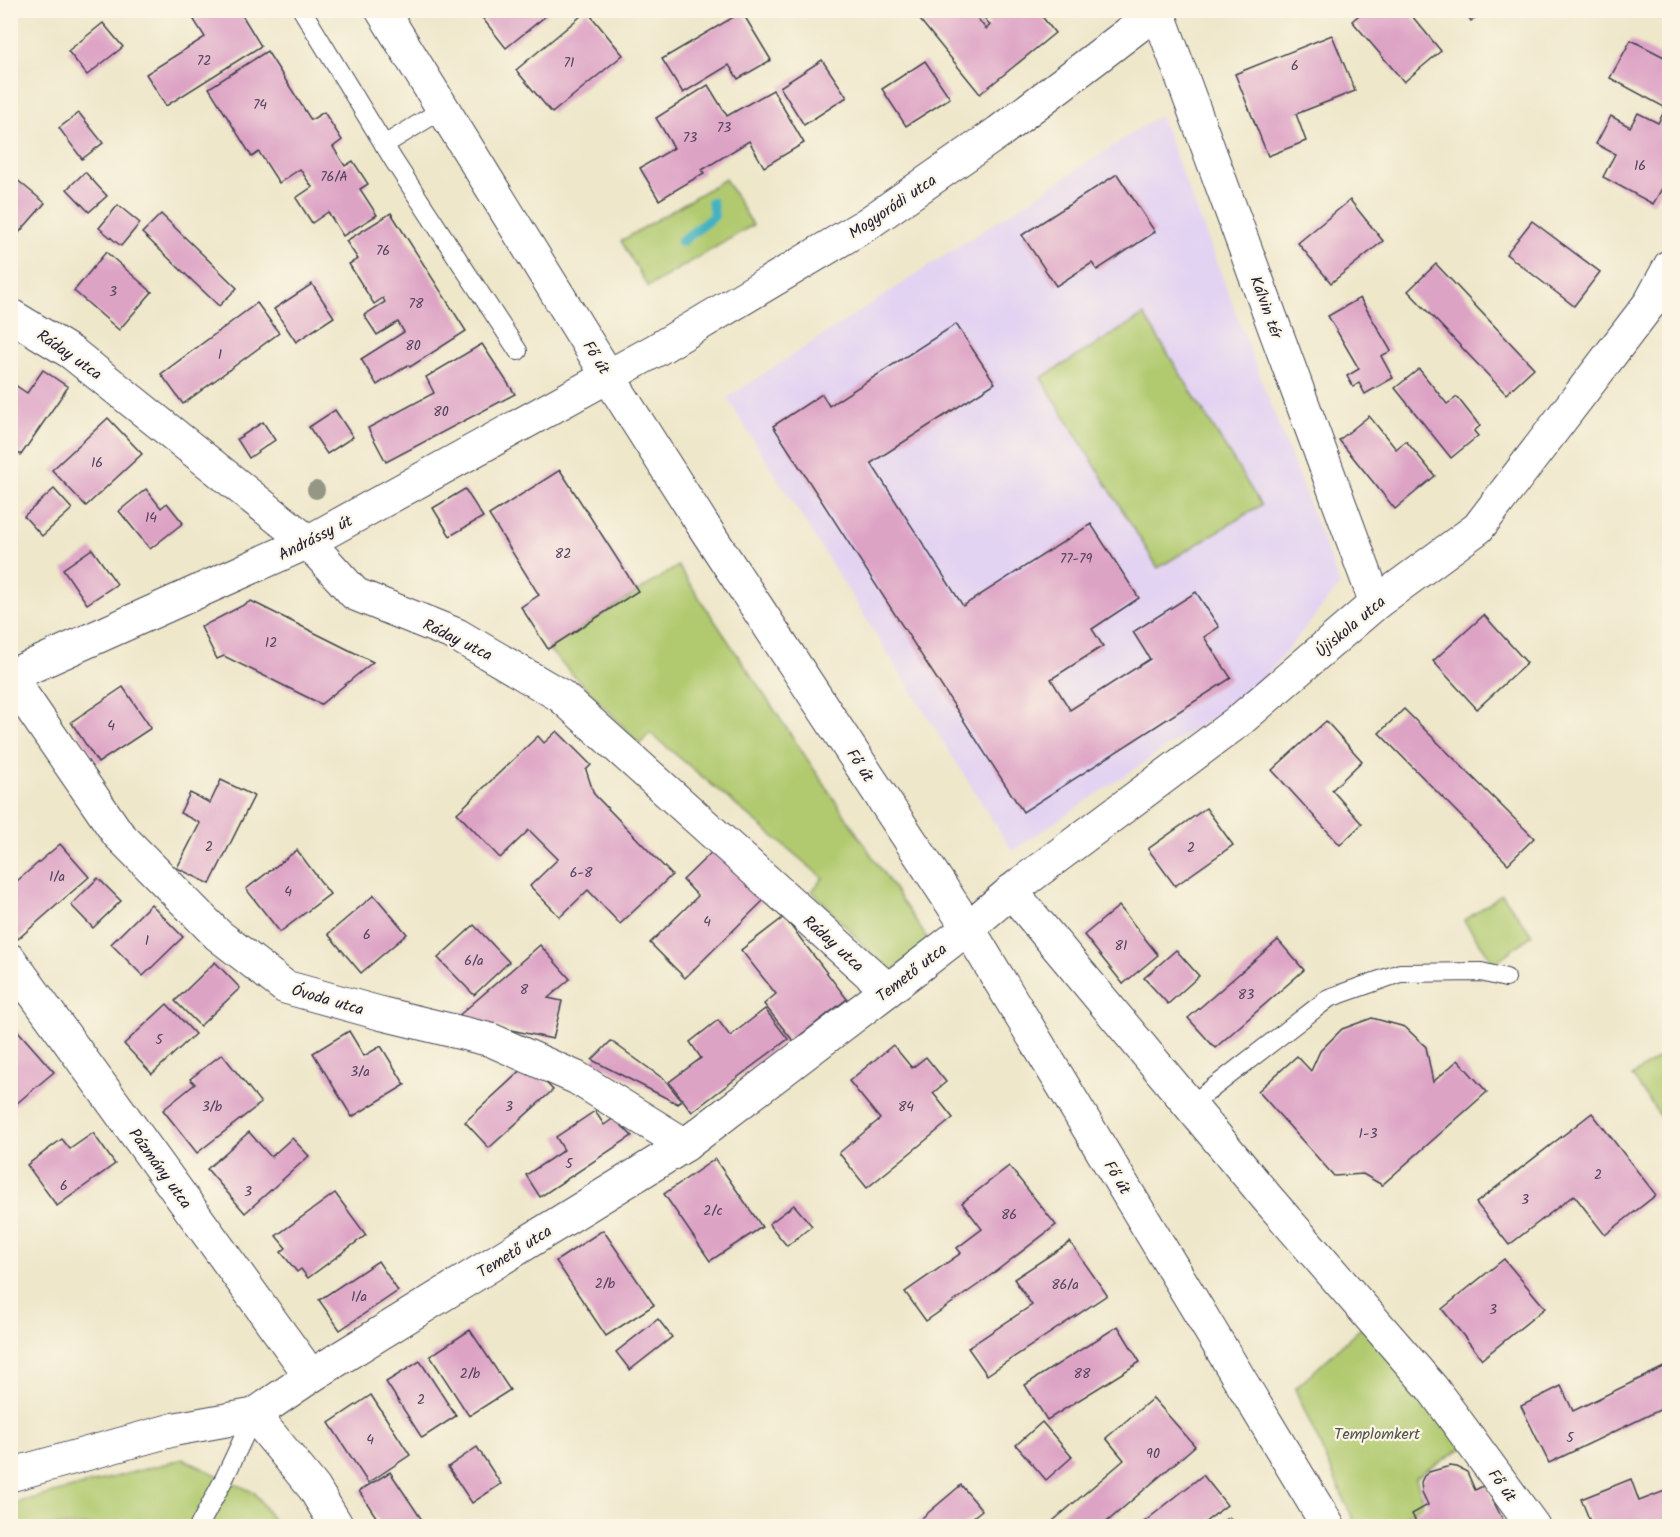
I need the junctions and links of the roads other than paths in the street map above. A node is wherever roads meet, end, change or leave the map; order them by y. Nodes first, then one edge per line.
1 (302, 10) edge
2 (382, 10) edge
3 (1159, 11) edge
4 (443, 109) junction
5 (384, 145) junction
6 (1670, 266) edge
7 (10, 315) edge
8 (518, 351) dead end
9 (608, 376) junction
10 (308, 542) junction
11 (1376, 603) junction
12 (10, 677) edge
13 (1011, 891) junction
14 (968, 928) junction
15 (10, 960) edge
16 (1506, 978) dead end
17 (888, 990) junction
18 (1191, 1107) junction
19 (685, 1145) junction
20 (311, 1376) junction
21 (254, 1415) junction
22 (10, 1475) edge
23 (200, 1527) edge
24 (337, 1527) edge
25 (1328, 1527) edge
26 (1533, 1527) edge

1 - 5 lane
2 - 4 street, Fő út
3 - 9 street, Mogyoródi utca
3 - 11 street, Kálvin tér
4 - 5 lane
4 - 9 street, Fő út
5 - 8 lane
6 - 11 street, Újiskola utca
7 - 10 street, Ráday utca
9 - 10 street, Andrássy út
9 - 14 street, Fő út
10 - 12 street, Andrássy út
10 - 17 street, Ráday utca
11 - 13 street, Újiskola utca
12 - 19 street, Óvoda utca
13 - 14 street, Újiskola utca
13 - 18 street, Fő út
14 - 17 street, Temető utca
14 - 25 street, Fő út
15 - 20 street, Pázmány utca
16 - 18 lane
17 - 19 street, Temető utca
18 - 26 street, Fő út
19 - 20 street, Temető utca
20 - 21 street, Temető utca
21 - 22 street, Temető utca
21 - 23 lane
21 - 24 street

